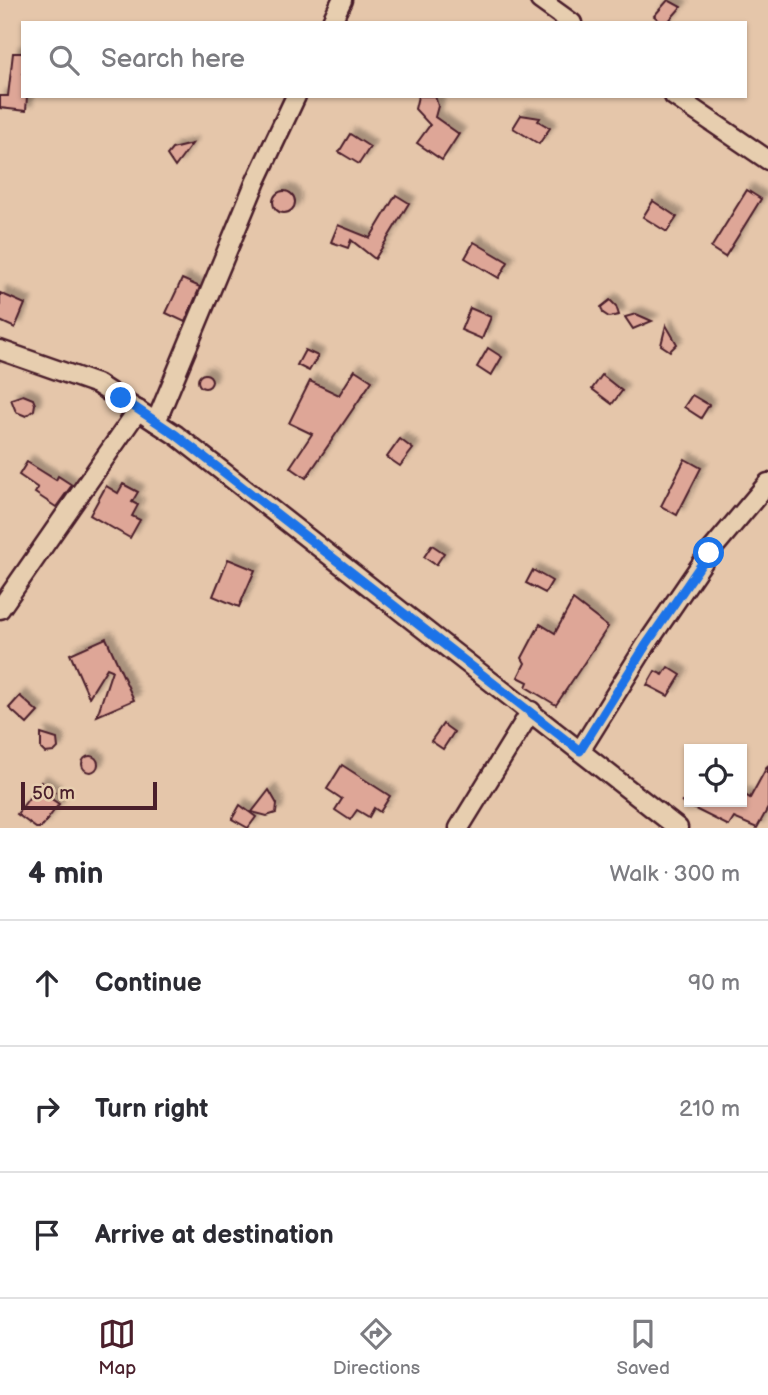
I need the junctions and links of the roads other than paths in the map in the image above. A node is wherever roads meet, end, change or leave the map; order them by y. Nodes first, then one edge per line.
1 (342, 0) edge
2 (540, 0) edge
3 (332, 21) edge
4 (569, 21) edge
5 (295, 98) edge
6 (677, 98) edge
7 (768, 160) edge
8 (0, 349) edge
9 (138, 410) junction
10 (156, 422) junction
11 (768, 483) edge
12 (0, 609) edge
13 (531, 711) junction
14 (580, 751) junction
15 (459, 828) edge
16 (678, 828) edge

1 - 3 street
2 - 4 street
5 - 10 street
6 - 7 street
8 - 9 street
9 - 10 street
9 - 12 street
10 - 13 street
11 - 14 street
13 - 14 street
13 - 15 street
14 - 16 street

